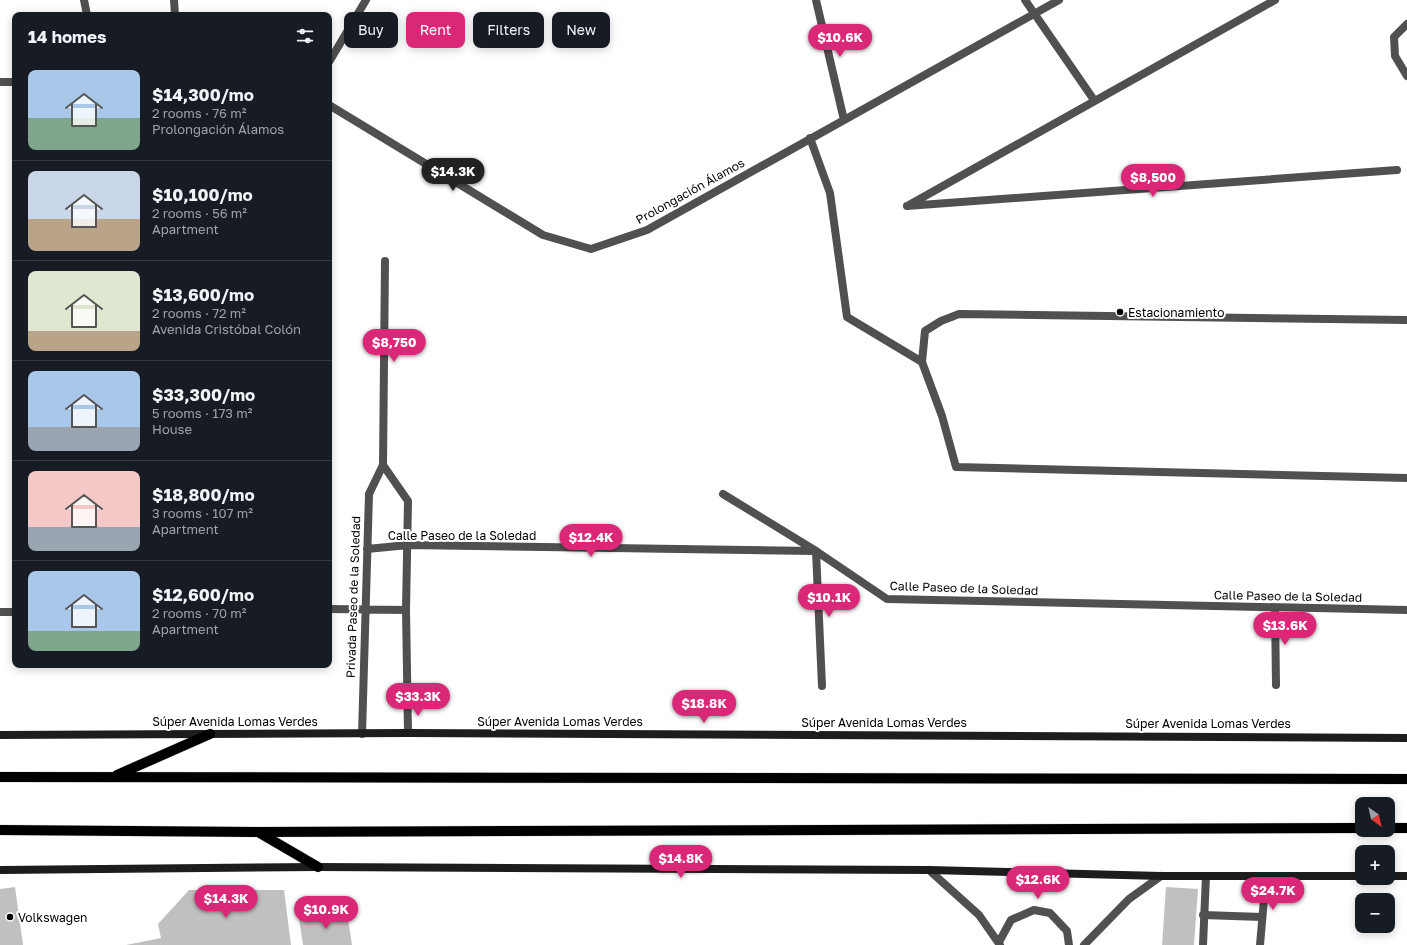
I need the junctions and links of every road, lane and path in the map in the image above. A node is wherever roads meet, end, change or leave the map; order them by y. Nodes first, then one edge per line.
1 (84, 0) edge
2 (174, 0) edge
3 (366, 0) edge
4 (816, 0) edge
5 (1025, 0) edge
6 (1059, 0) edge
7 (1275, 0) edge
8 (86, 12) edge
9 (175, 12) edge
10 (1034, 13) junction
11 (1407, 24) edge
12 (332, 57) edge
13 (1407, 76) edge
14 (0, 82) edge
15 (12, 82) edge
16 (1094, 100) junction
17 (332, 107) edge
18 (844, 120) junction
19 (810, 138) junction
20 (1397, 170) dead end
21 (385, 260) dead end
22 (1407, 320) edge
23 (922, 362) junction
24 (383, 465) junction
25 (1407, 478) edge
26 (723, 494) dead end
27 (408, 545) junction
28 (366, 549) junction
29 (816, 551) junction
30 (1275, 608) junction
31 (332, 609) edge
32 (365, 609) junction
33 (406, 610) junction
34 (1407, 610) edge
35 (0, 612) edge
36 (12, 612) edge
37 (1276, 685) dead end
38 (822, 686) dead end
39 (408, 733) junction
40 (210, 734) junction
41 (362, 734) junction
42 (0, 735) edge
43 (1407, 738) edge
44 (0, 777) edge
45 (113, 777) junction
46 (1407, 779) edge
47 (1355, 828) edge
48 (1395, 828) edge
49 (1407, 828) edge
50 (0, 830) edge
51 (258, 832) junction
52 (318, 867) junction
53 (0, 870) edge
54 (929, 870) junction
55 (1161, 876) junction
56 (1206, 876) junction
57 (1266, 876) junction
58 (1355, 876) edge
59 (1395, 876) edge
60 (1407, 876) edge
61 (1203, 915) junction
62 (1262, 917) junction
63 (999, 943) edge
64 (1069, 945) edge
65 (1084, 945) edge
66 (1202, 945) edge
67 (1260, 945) edge

1 - 8 street
2 - 9 street
3 - 12 street
4 - 18 street
5 - 10 street
6 - 10 street, Prolongación Álamos
7 - 16 street
10 - 16 street
10 - 18 street, Prolongación Álamos
11 - 13 street
14 - 15 street
16 - 20 street
17 - 19 street, Prolongación Álamos
18 - 19 street, Prolongación Álamos
19 - 23 street
21 - 24 street, Privada Paseo de la Soledad
22 - 23 street
23 - 25 street
24 - 27 street
24 - 28 street, Privada Paseo de la Soledad
26 - 29 street
27 - 28 street, Calle Paseo de la Soledad
27 - 29 street, Calle Paseo de la Soledad
27 - 33 street
28 - 32 street, Privada Paseo de la Soledad
29 - 30 street, Calle Paseo de la Soledad
29 - 38 street
30 - 34 street, Calle Paseo de la Soledad
30 - 37 street
31 - 32 street
32 - 33 street
32 - 41 street, Privada Paseo de la Soledad
33 - 39 street
35 - 36 street
39 - 41 main road, Súper Avenida Lomas Verdes
39 - 43 main road, Súper Avenida Lomas Verdes
40 - 41 main road, Súper Avenida Lomas Verdes
40 - 42 main road, Súper Avenida Lomas Verdes
40 - 45 main road
44 - 45 main road
45 - 46 main road
47 - 51 main road
48 - 49 main road
50 - 51 main road
51 - 52 main road
52 - 53 main road
52 - 54 main road
54 - 55 main road
54 - 63 street
55 - 56 main road
55 - 65 street
56 - 57 main road
56 - 61 street
57 - 58 main road
57 - 62 street
59 - 60 main road
61 - 62 street
61 - 66 street
62 - 67 street
63 - 64 street

